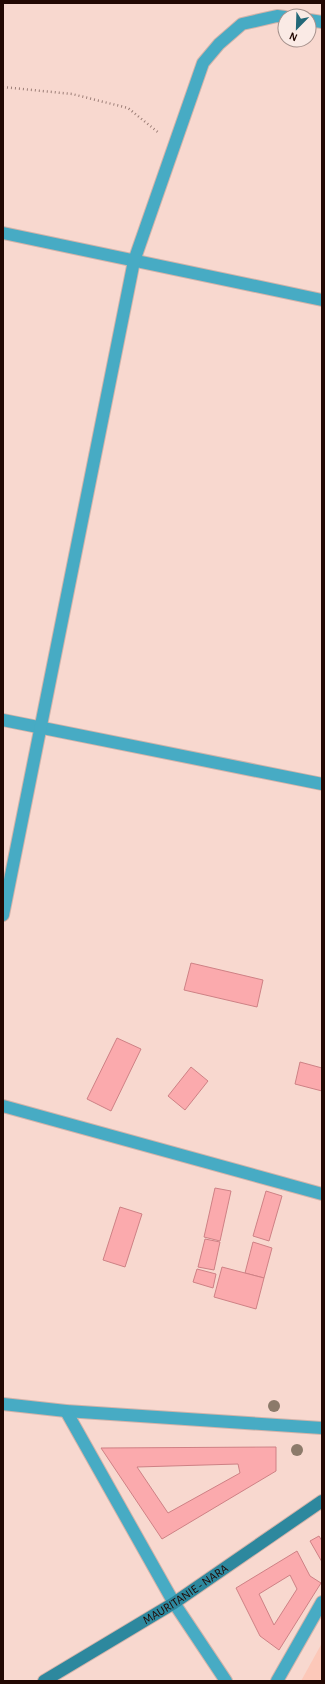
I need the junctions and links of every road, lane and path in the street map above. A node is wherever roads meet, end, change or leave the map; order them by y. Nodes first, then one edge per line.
1 (277, 16) edge
2 (3, 87) edge
3 (174, 145) junction
4 (3, 233) edge
5 (134, 261) junction
6 (322, 300) edge
7 (3, 720) edge
8 (40, 728) junction
9 (322, 784) edge
10 (3, 915) edge
11 (3, 1106) edge
12 (322, 1194) edge
13 (3, 1404) edge
14 (66, 1411) junction
15 (322, 1428) edge
16 (322, 1500) edge
17 (322, 1602) edge
18 (174, 1603) junction
19 (44, 1681) edge
20 (226, 1681) edge
21 (277, 1681) edge

1 - 3 street
2 - 3 path
3 - 5 street
4 - 5 street
5 - 6 street
5 - 8 street
7 - 8 street
8 - 9 street
8 - 10 street
11 - 12 street
13 - 14 street
14 - 15 street
14 - 18 street
16 - 18 main road, MAURITANIE - NARA
17 - 21 street
18 - 19 main road, MAURITANIE - NARA
18 - 20 street

